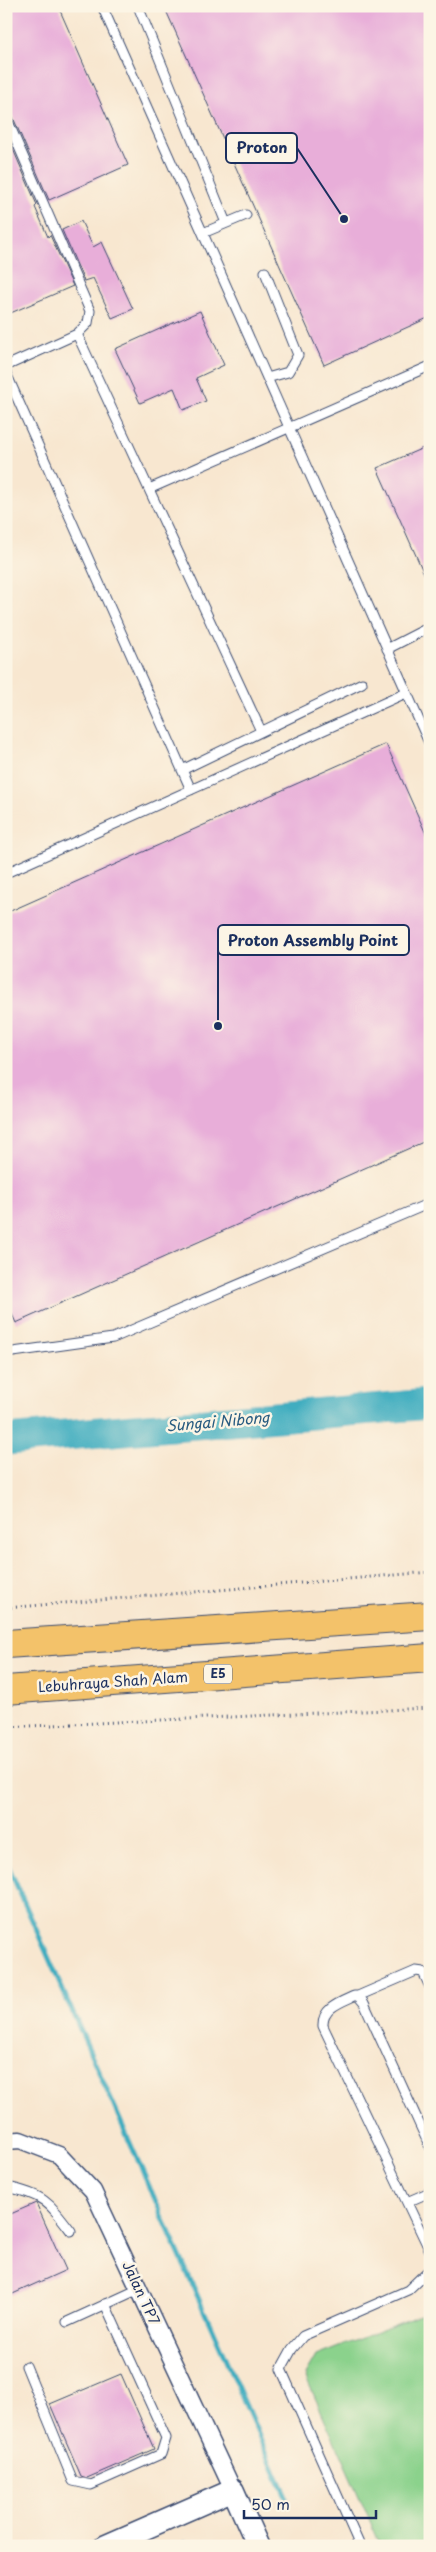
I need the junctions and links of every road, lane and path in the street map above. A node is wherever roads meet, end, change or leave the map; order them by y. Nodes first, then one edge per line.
1 (102, 6) edge
2 (138, 6) edge
3 (6, 117) edge
4 (246, 215) dead end
5 (226, 223) junction
6 (203, 233) junction
7 (265, 272) dead end
8 (77, 334) junction
9 (6, 366) edge
10 (430, 366) edge
11 (6, 373) edge
12 (267, 378) junction
13 (290, 429) junction
14 (149, 489) junction
15 (430, 634) edge
16 (387, 649) junction
17 (362, 682) dead end
18 (406, 693) junction
19 (261, 731) junction
20 (430, 745) edge
21 (182, 770) junction
22 (191, 790) junction
23 (6, 873) edge
24 (430, 1203) edge
25 (6, 1353) edge
26 (430, 1572) edge
27 (6, 1608) edge
28 (430, 1616) edge
29 (6, 1644) edge
30 (430, 1658) edge
31 (6, 1690) edge
32 (430, 1708) edge
33 (6, 1728) edge
34 (430, 1987) edge
35 (358, 1996) junction
36 (6, 2141) edge
37 (430, 2147) edge
38 (6, 2187) edge
39 (430, 2192) edge
40 (407, 2202) junction
41 (71, 2231) dead end
42 (430, 2251) edge
43 (430, 2270) edge
44 (139, 2289) junction
45 (104, 2304) junction
46 (67, 2322) dead end
47 (26, 2366) dead end
48 (233, 2490) junction
49 (251, 2531) edge
50 (105, 2546) edge
51 (360, 2546) edge

1 - 6 lane
2 - 5 lane
3 - 8 lane
4 - 5 lane
5 - 6 lane
6 - 12 lane
7 - 12 lane
8 - 9 lane
8 - 14 lane
10 - 13 lane
11 - 21 lane
12 - 13 lane
13 - 14 lane
13 - 16 lane
14 - 19 lane
15 - 16 lane
16 - 18 lane
17 - 19 lane
18 - 20 lane
18 - 22 lane
19 - 21 lane
21 - 22 lane
22 - 23 lane
24 - 25 lane
26 - 27 path
28 - 29 highway
30 - 31 highway, Lebuhraya Shah Alam / E5
32 - 33 path
34 - 35 lane
35 - 37 lane
35 - 40 lane
36 - 44 street, Jalan TP7
38 - 41 lane
39 - 40 lane
40 - 42 lane
43 - 51 lane
44 - 45 lane
44 - 48 street, Jalan TP7
45 - 46 lane
45 - 47 lane
48 - 49 street, Jalan TP7
48 - 50 street

